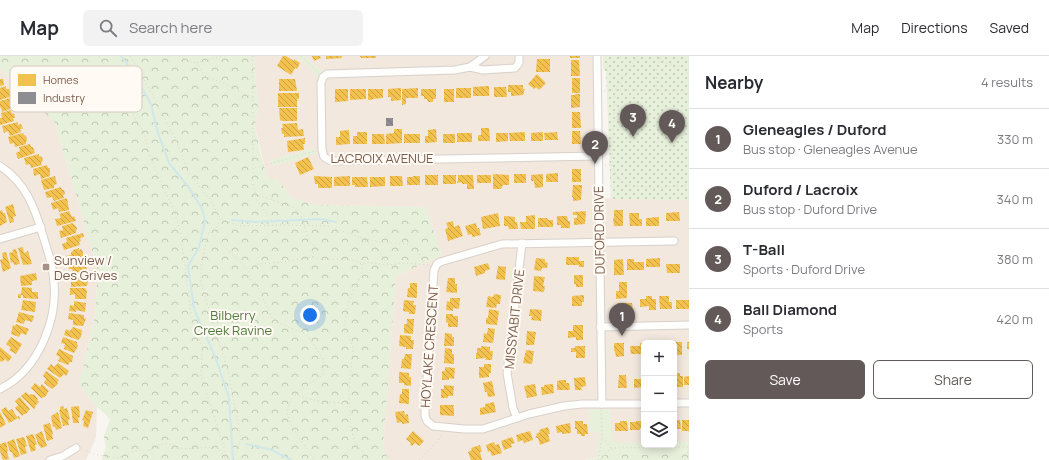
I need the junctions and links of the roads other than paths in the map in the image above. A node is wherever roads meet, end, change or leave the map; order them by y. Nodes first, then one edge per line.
1 (485, 56) edge
2 (519, 56) edge
3 (597, 56) edge
4 (470, 67) junction
5 (598, 156) junction
6 (0, 166) edge
7 (41, 227) junction
8 (0, 239) edge
9 (674, 241) dead end
10 (522, 243) junction
11 (600, 243) junction
12 (689, 325) edge
13 (600, 327) junction
14 (0, 389) edge
15 (677, 403) edge
16 (689, 403) edge
17 (602, 404) junction
18 (641, 404) edge
19 (517, 418) junction
20 (76, 448) road end
21 (50, 460) edge

1 - 4 street
2 - 4 street
3 - 5 street, DUFORD DRIVE
4 - 5 street, LACROIX AVENUE
5 - 11 street, DUFORD DRIVE
6 - 7 street
7 - 8 street
7 - 14 street
9 - 11 street, HOYLAKE CRESCENT
10 - 11 street, HOYLAKE CRESCENT
10 - 19 street, MISSYABIT DRIVE
10 - 19 street, HOYLAKE CRESCENT
11 - 13 street, DUFORD DRIVE
12 - 13 street
13 - 17 street, DUFORD DRIVE
15 - 16 street
17 - 18 street, HOYLAKE CRESCENT
17 - 19 street, HOYLAKE CRESCENT
20 - 21 street

